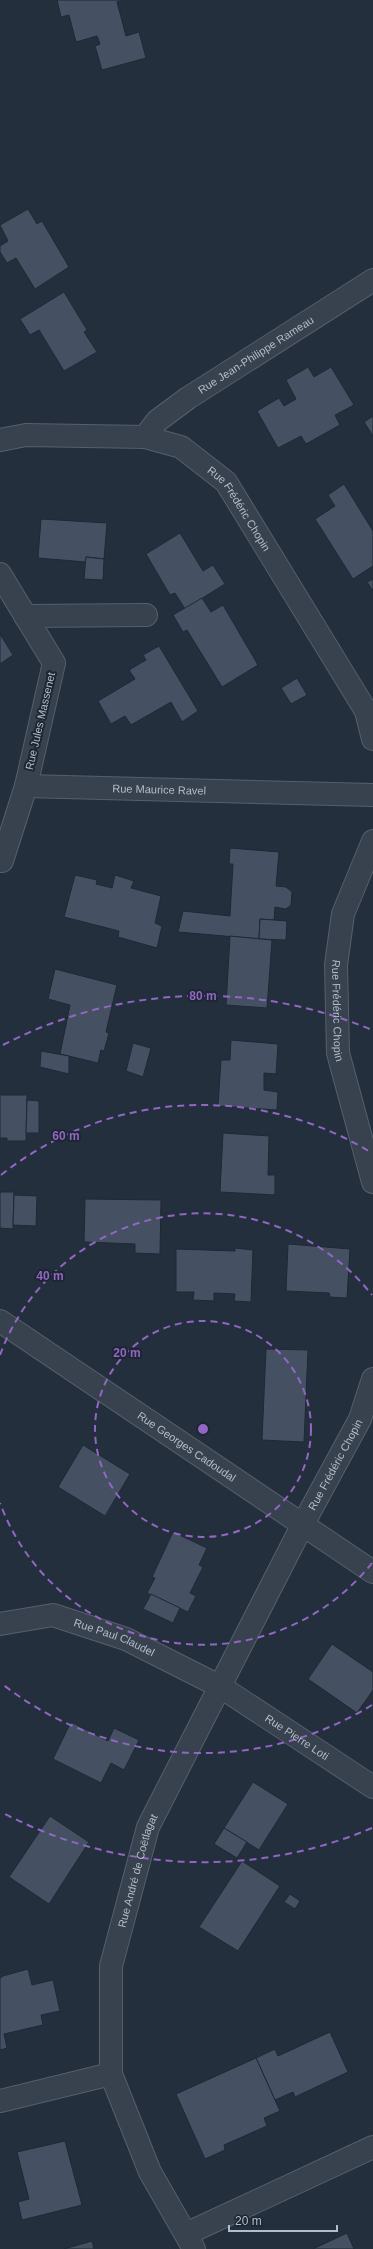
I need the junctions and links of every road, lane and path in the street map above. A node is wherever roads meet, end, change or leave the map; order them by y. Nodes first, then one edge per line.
1 (373, 280) edge
2 (145, 437) junction
3 (0, 440) edge
4 (0, 574) edge
5 (146, 615) dead end
6 (26, 616) junction
7 (373, 739) edge
8 (26, 786) junction
9 (373, 795) edge
10 (373, 841) edge
11 (0, 861) edge
12 (373, 1182) edge
13 (0, 1321) edge
14 (373, 1379) edge
15 (302, 1526) junction
16 (373, 1572) edge
17 (0, 1624) edge
18 (221, 1687) junction
19 (373, 1788) edge
20 (111, 2074) junction
21 (0, 2100) edge
22 (373, 2147) edge
23 (190, 2241) edge

1 - 2 street, Rue Jean-Philippe Rameau
2 - 3 street, Rue Frédéric Chopin
2 - 7 street, Rue Frédéric Chopin
4 - 6 street, Rue Jules Massenet
5 - 6 street
6 - 8 street, Rue Jules Massenet
8 - 9 street, Rue Maurice Ravel
8 - 11 street
10 - 12 street, Rue Frédéric Chopin
13 - 15 street, Rue Georges Cadoudal
14 - 15 street, Rue Frédéric Chopin
15 - 16 street, Rue Georges Cadoudal
15 - 18 street, Rue André de Coëtlagat
17 - 18 street, Rue Paul Claudel
18 - 19 street, Rue Pierre Loti
18 - 20 street, Rue André de Coëtlagat
20 - 21 street
20 - 23 street, Rue André de Coëtlagat
22 - 23 street, Rue André de Coëtlagat

